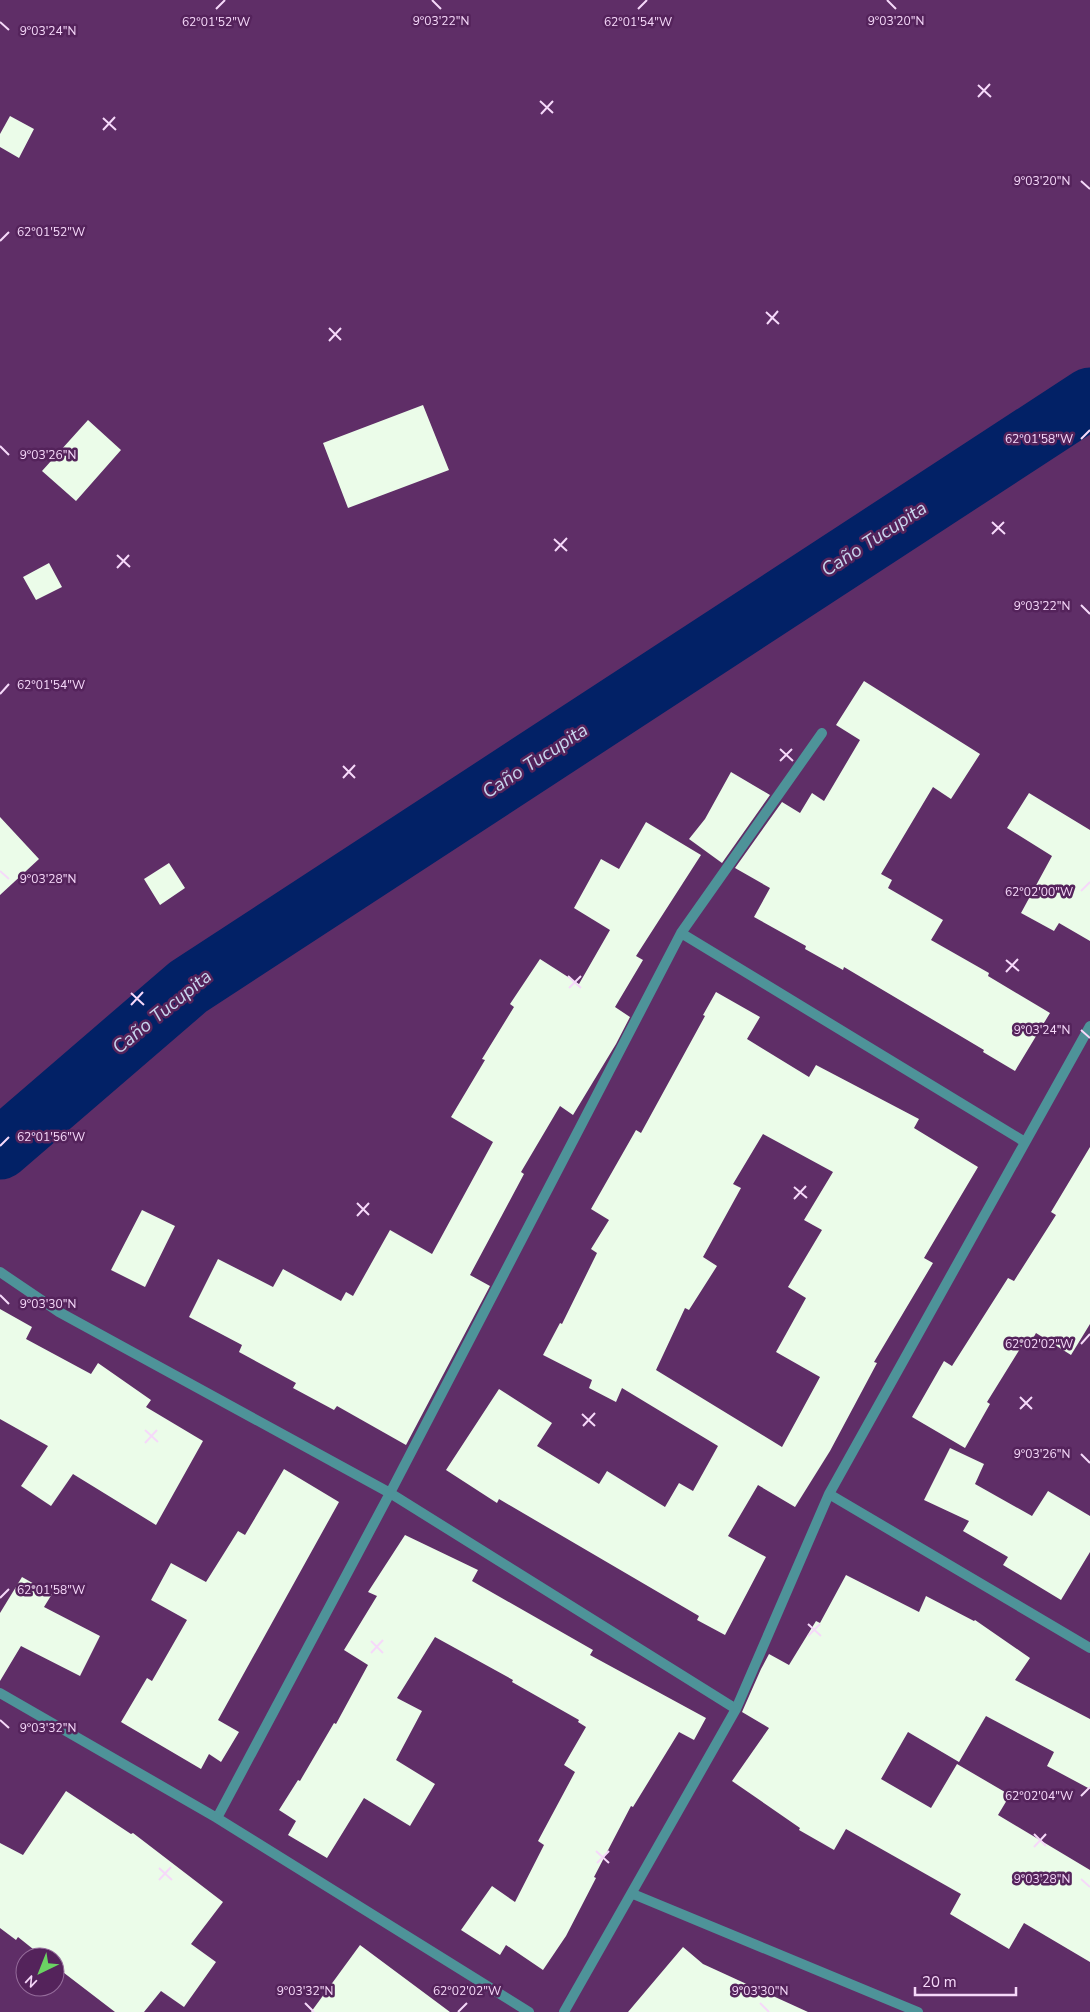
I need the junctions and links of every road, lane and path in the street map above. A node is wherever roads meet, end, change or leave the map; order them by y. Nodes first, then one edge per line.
1 (822, 733) dead end
2 (680, 933) junction
3 (1090, 1026) edge
4 (1025, 1142) junction
5 (0, 1272) edge
6 (390, 1493) junction
7 (829, 1494) junction
8 (1090, 1648) edge
9 (0, 1693) edge
10 (736, 1709) junction
11 (217, 1818) junction
12 (633, 1894) junction
13 (530, 2012) edge
14 (564, 2012) edge
15 (918, 2012) edge

1 - 2 street
2 - 4 street
2 - 6 street
3 - 4 street
4 - 7 street
5 - 6 street
6 - 10 street
6 - 11 street
7 - 8 street
7 - 10 street
9 - 11 street
10 - 12 street
11 - 13 street
12 - 14 street
12 - 15 street

